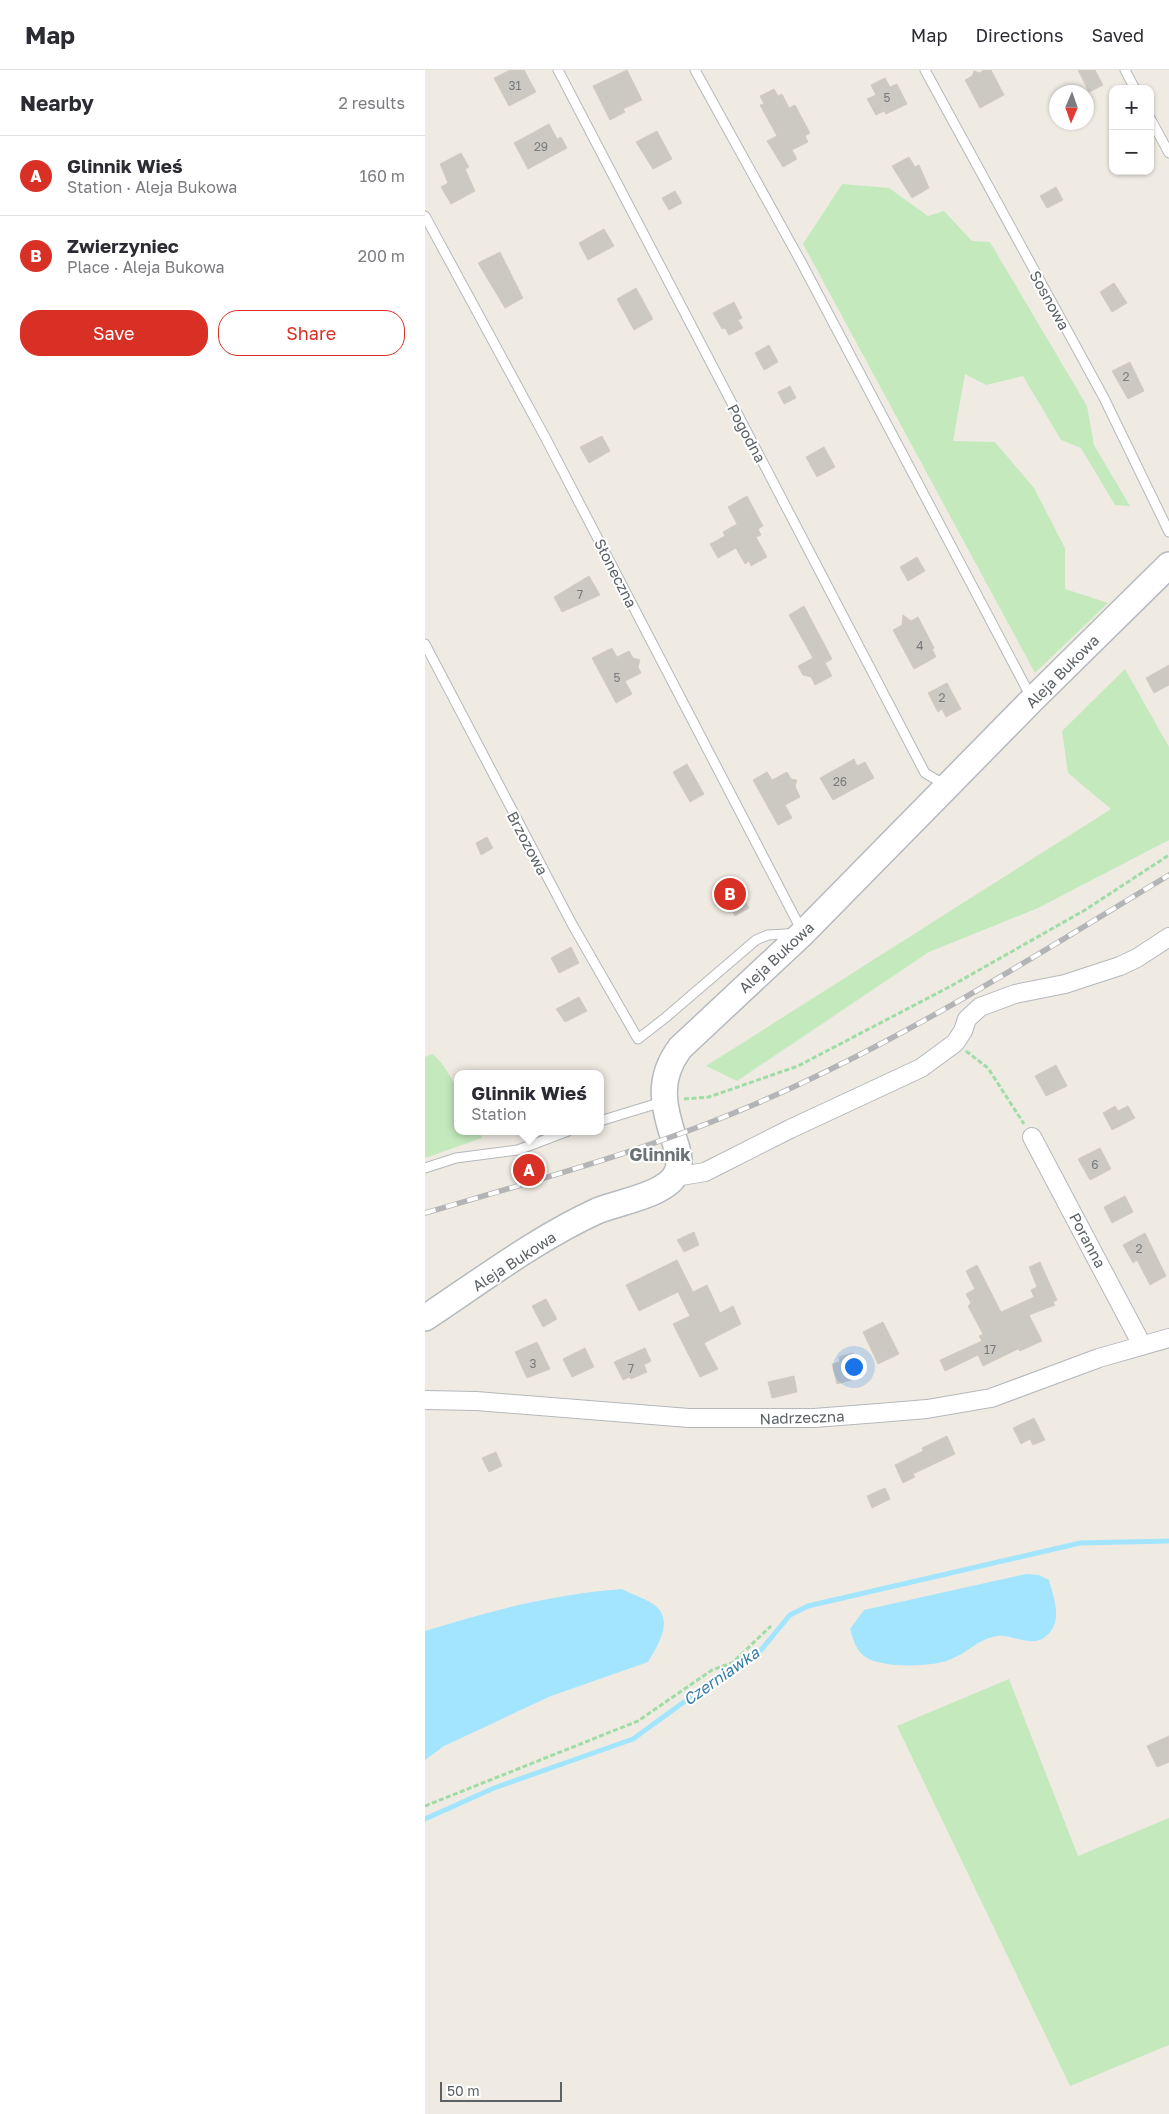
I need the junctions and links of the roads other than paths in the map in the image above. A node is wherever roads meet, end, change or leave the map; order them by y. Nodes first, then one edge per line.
1 (558, 70) edge
2 (695, 70) edge
3 (925, 70) edge
4 (1125, 70) edge
5 (1133, 85) edge
6 (1154, 125) edge
7 (1169, 153) edge
8 (425, 216) edge
9 (1169, 532) edge
10 (1169, 565) edge
11 (425, 644) edge
12 (1033, 699) junction
13 (947, 786) junction
14 (803, 933) junction
15 (1169, 938) edge
16 (664, 1102) junction
17 (604, 1120) edge
18 (558, 1135) edge
19 (1032, 1137) road end
20 (425, 1168) edge
21 (675, 1176) junction
22 (425, 1318) edge
23 (1169, 1338) edge
24 (1142, 1345) junction
25 (425, 1400) edge

1 - 13 lane, Pogodna
2 - 12 lane
3 - 9 lane, Sosnowa
4 - 5 lane
6 - 7 lane
8 - 14 lane, Słoneczna
10 - 12 street, Aleja Bukowa
11 - 14 lane, Brzozowa
12 - 13 street, Aleja Bukowa
13 - 14 street, Aleja Bukowa
14 - 16 street, Aleja Bukowa
15 - 21 street
16 - 17 lane
16 - 21 street, Aleja Bukowa
18 - 20 lane
19 - 24 street, Poranna
21 - 22 street, Aleja Bukowa
23 - 24 street, Nadrzeczna
24 - 25 street, Nadrzeczna

